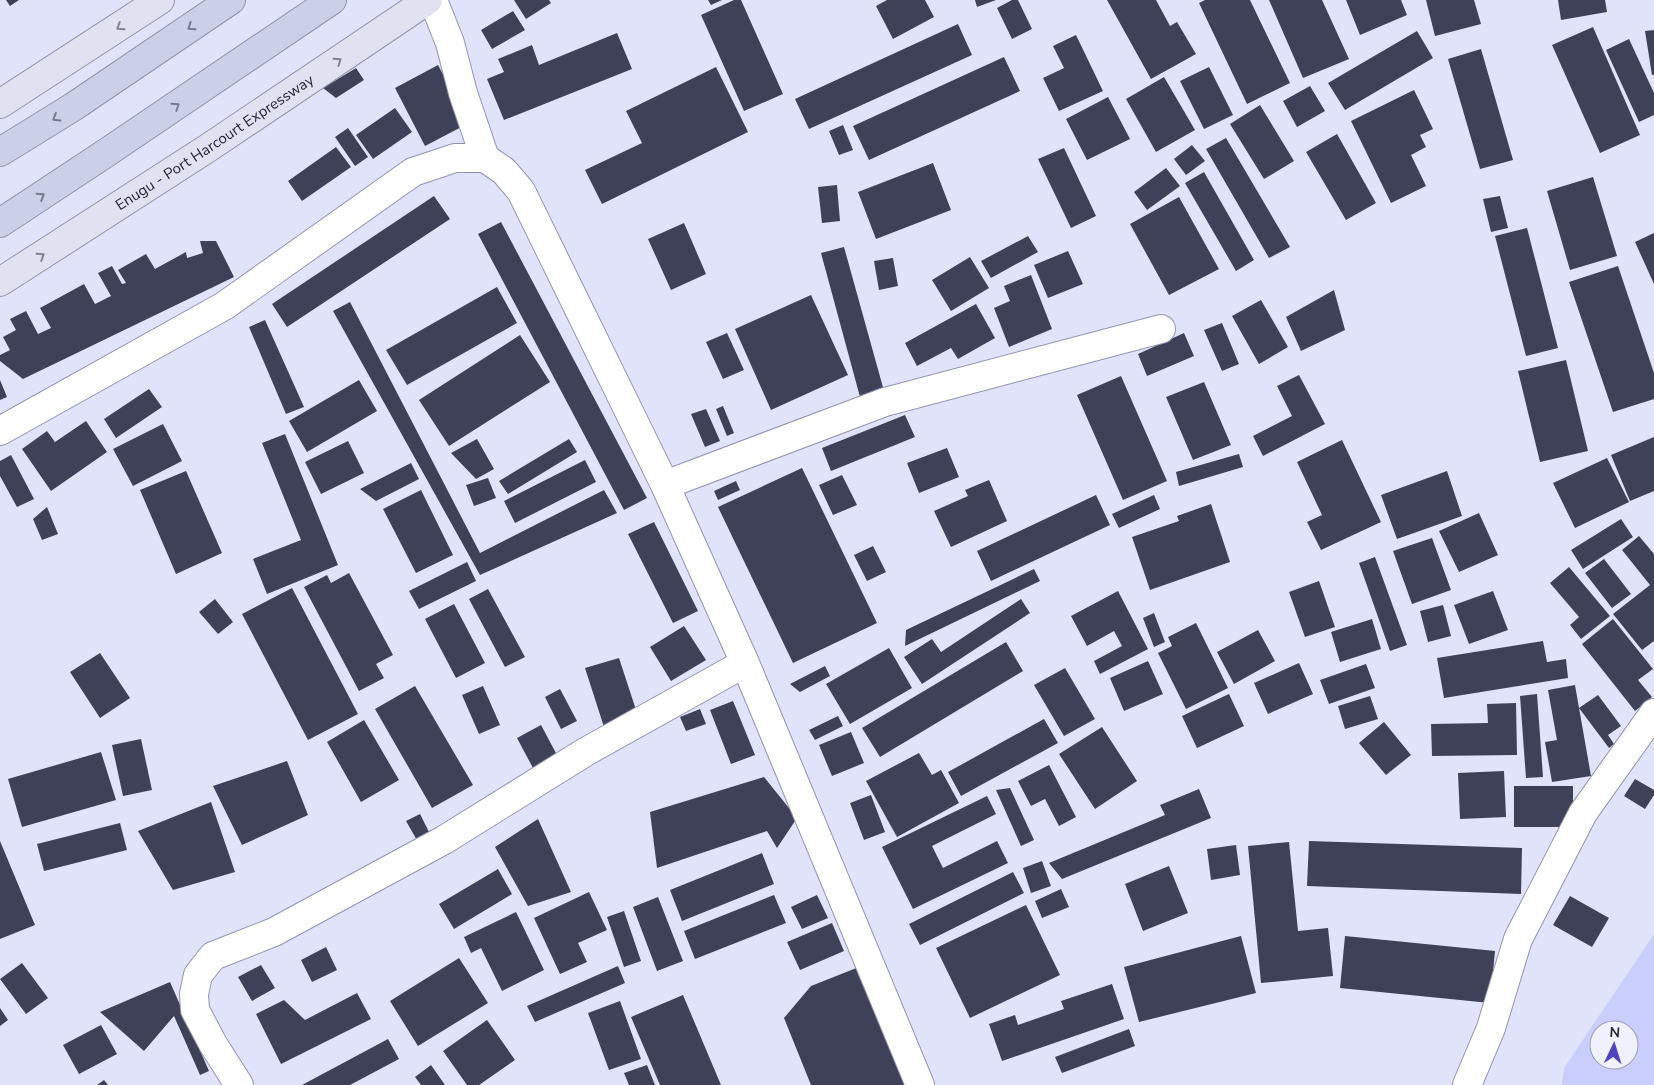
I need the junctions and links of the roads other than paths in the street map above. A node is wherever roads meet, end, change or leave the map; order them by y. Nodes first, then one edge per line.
1 (160, 0) edge
2 (231, 0) edge
3 (332, 0) edge
4 (428, 0) edge
5 (432, 0) edge
6 (0, 104) edge
7 (0, 152) edge
8 (485, 158) junction
9 (0, 223) edge
10 (0, 282) edge
11 (1161, 329) dead end
12 (0, 431) edge
13 (665, 484) junction
14 (745, 663) junction
15 (1654, 713) edge
16 (239, 1085) edge
17 (920, 1085) edge
18 (1467, 1085) edge

1 -> 6 main road
2 -> 7 highway
9 -> 3 highway
10 -> 4 main road, Enugu - Port Harcourt Expressway
5 - 8 street
8 - 12 street
8 - 13 street
11 - 13 street
13 - 14 street
14 - 16 street
14 - 17 street
15 - 18 street

